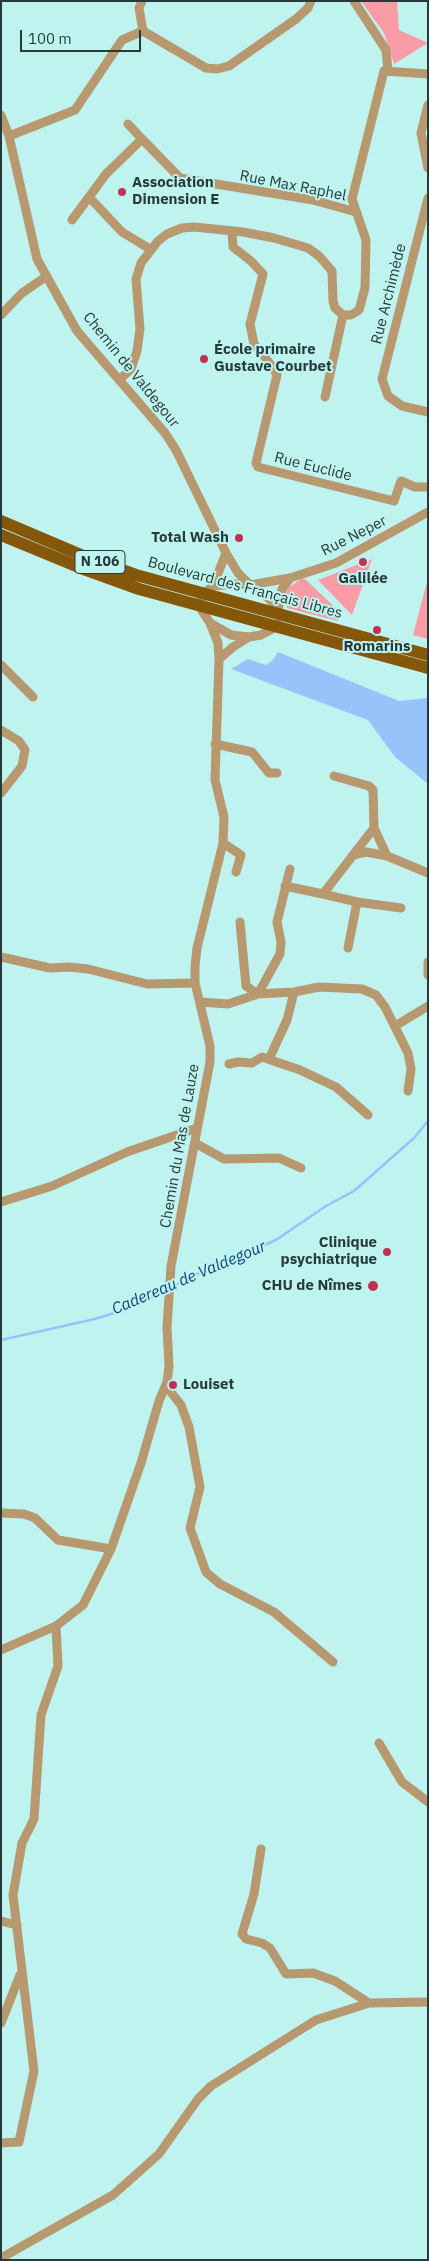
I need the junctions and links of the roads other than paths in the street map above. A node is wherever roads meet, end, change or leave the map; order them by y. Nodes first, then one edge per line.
1 (142, 1) edge
2 (311, 1) edge
3 (354, 1) edge
4 (143, 31) junction
5 (388, 71) junction
6 (428, 74) edge
7 (428, 105) edge
8 (1, 115) edge
9 (128, 124) dead end
10 (10, 136) junction
11 (142, 139) junction
12 (428, 168) edge
13 (89, 197) junction
14 (428, 198) edge
15 (356, 212) junction
16 (72, 220) dead end
17 (232, 231) junction
18 (150, 249) junction
19 (47, 276) junction
20 (1, 315) edge
21 (343, 315) junction
22 (119, 380) junction
23 (325, 397) dead end
24 (428, 412) edge
25 (428, 487) edge
26 (428, 512) edge
27 (1, 521) edge
28 (1, 535) edge
29 (226, 553) junction
30 (290, 578) junction
31 (250, 585) junction
32 (213, 586) junction
33 (201, 600) junction
34 (278, 617) junction
35 (210, 623) junction
36 (249, 638) junction
37 (428, 655) edge
38 (219, 659) junction
39 (1, 665) edge
40 (428, 668) edge
41 (33, 698) dead end
42 (1, 730) edge
43 (215, 744) junction
44 (278, 774) dead end
45 (334, 776) dead end
46 (1, 794) edge
47 (374, 828) junction
48 (223, 843) junction
49 (353, 856) junction
50 (387, 856) junction
51 (290, 870) dead end
52 (236, 872) dead end
53 (428, 873) edge
54 (285, 886) junction
55 (323, 894) junction
56 (357, 902) junction
57 (400, 908) dead end
58 (240, 922) dead end
59 (348, 948) dead end
60 (1, 957) edge
61 (428, 962) edge
62 (428, 975) edge
63 (195, 983) junction
64 (294, 992) junction
65 (258, 994) junction
66 (200, 1002) junction
67 (428, 1006) edge
68 (394, 1026) junction
69 (269, 1060) junction
70 (228, 1064) dead end
71 (408, 1091) dead end
72 (368, 1115) dead end
73 (198, 1128) junction
74 (195, 1144) junction
75 (301, 1168) dead end
76 (1, 1202) edge
77 (168, 1389) junction
78 (1, 1513) edge
79 (111, 1549) junction
80 (56, 1626) junction
81 (1, 1650) edge
82 (333, 1662) dead end
83 (379, 1742) dead end
84 (428, 1802) edge
85 (261, 1849) dead end
86 (1, 1921) edge
87 (17, 1925) junction
88 (21, 1973) junction
89 (428, 2002) edge
90 (369, 2003) junction
91 (1, 2023) edge
92 (1, 2143) edge
93 (1, 2258) edge

1 - 4 street
2 - 4 street
3 - 5 street
4 - 10 street
5 - 6 street
5 - 15 street, Rue Max Raphel
7 - 12 street
8 - 10 street, Chemin de Valdegour
9 - 11 street, Rue Max Raphel
10 - 19 street, Chemin de Valdegour
11 - 13 street
11 - 15 street, Rue Max Raphel
13 - 16 street
13 - 18 street
14 - 24 street, Rue Archimède
15 - 21 street, Rue Archimède
17 - 18 street
17 - 21 street
17 - 25 street, Rue Euclide
18 - 22 street
19 - 20 street
19 - 22 street, Chemin de Valdegour
21 - 23 street
22 - 29 street, Chemin de Valdegour
26 - 30 street, Rue Neper
27 - 33 main road, Boulevard des Français Libres / N 106
28 - 33 main road, Boulevard des Français Libres / N 106
29 - 31 street, Chemin de Valdegour
29 - 32 street
30 - 31 street, Rue Neper
30 - 34 street
31 - 32 street, Rue Neper
31 - 34 street, Chemin de Valdegour
32 - 33 street
33 - 34 main road, Boulevard des Français Libres / N 106
33 - 35 street
34 - 36 street
34 - 37 main road, Boulevard des Français Libres / N 106
34 - 40 main road, Boulevard des Français Libres / N 106
35 - 36 street
35 - 38 street, Chemin du Mas de Lauze
36 - 38 street
38 - 43 street, Chemin du Mas de Lauze
39 - 41 street
42 - 46 street
43 - 44 street
43 - 48 street, Chemin du Mas de Lauze
45 - 47 street
47 - 49 street
47 - 50 street
48 - 52 street
48 - 63 street, Chemin du Mas de Lauze
49 - 50 street
49 - 55 street
50 - 53 street
51 - 54 street
54 - 55 street
54 - 65 street
55 - 56 street
56 - 57 street
56 - 59 street
58 - 65 street
60 - 63 street
61 - 62 street
63 - 66 street, Chemin du Mas de Lauze
64 - 65 street
64 - 68 street
64 - 69 street
65 - 66 street
66 - 73 street, Chemin du Mas de Lauze
67 - 68 street
68 - 71 street
69 - 70 street
69 - 72 street
73 - 74 street, Chemin du Mas de Lauze
73 - 76 street
74 - 75 street
74 - 77 street, Chemin du Mas de Lauze
77 - 79 street, Chemin du Mas de Lauze
77 - 82 street
78 - 79 street
79 - 80 street, Chemin du Mas de Lauze
80 - 81 street, Chemin du Mas de Lauze
80 - 87 street
83 - 84 street
85 - 90 street
86 - 87 street
87 - 88 street
88 - 91 street
88 - 92 street
89 - 90 street
90 - 93 street

